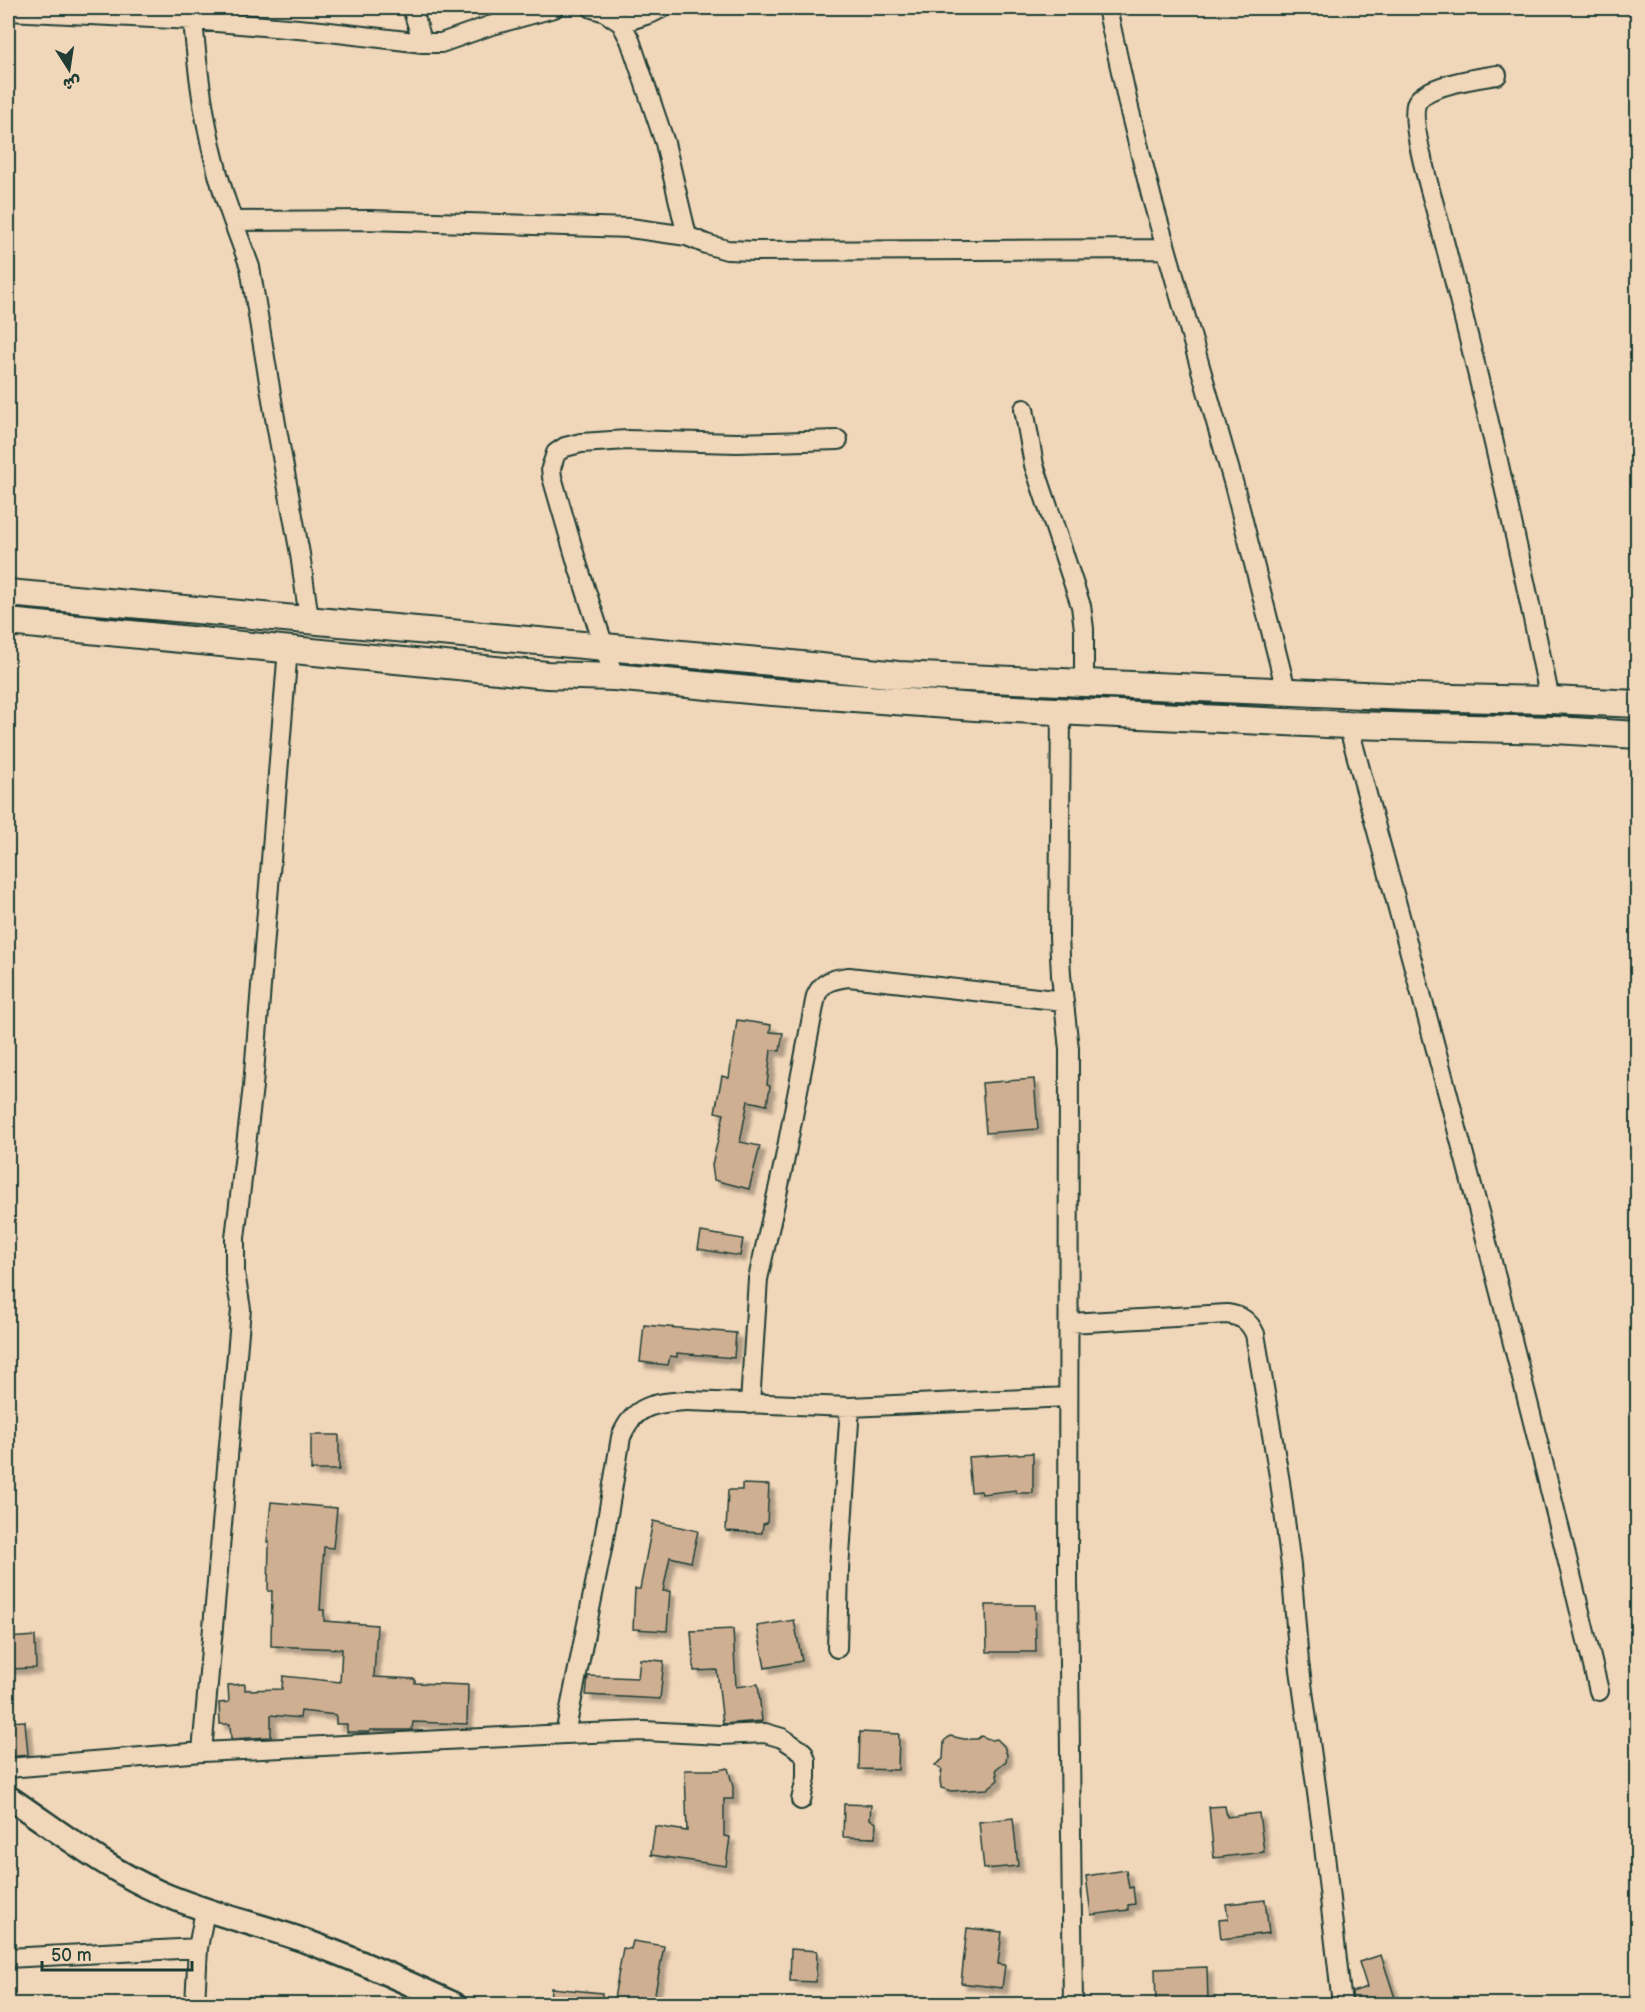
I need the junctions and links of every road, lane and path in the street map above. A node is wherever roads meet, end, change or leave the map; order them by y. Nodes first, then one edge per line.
1 (412, 8) edge
2 (554, 8) edge
3 (592, 8) edge
4 (662, 8) edge
5 (1107, 8) edge
6 (8, 11) edge
7 (193, 20) junction
8 (621, 23) junction
9 (423, 44) junction
10 (1497, 75) dead end
11 (233, 221) junction
12 (687, 236) junction
13 (1166, 249) junction
14 (1024, 409) dead end
15 (838, 440) dead end
16 (8, 593) edge
17 (309, 619) junction
18 (8, 621) edge
19 (288, 648) junction
20 (606, 648) junction
21 (614, 677) junction
22 (1084, 682) junction
23 (1286, 690) junction
24 (1551, 700) junction
25 (1638, 704) edge
26 (1061, 711) junction
27 (1348, 725) junction
28 (1638, 735) edge
29 (1064, 1000) junction
30 (1070, 1323) junction
31 (1068, 1397) junction
32 (750, 1404) junction
33 (850, 1407) junction
34 (837, 1648) dead end
35 (1599, 1691) dead end
36 (565, 1734) junction
37 (202, 1752) junction
38 (8, 1768) edge
39 (8, 1797) edge
40 (801, 1800) dead end
41 (205, 1910) junction
42 (198, 1948) junction
43 (8, 1958) edge
44 (195, 2004) edge
45 (454, 2004) edge
46 (1072, 2004) edge
47 (1342, 2004) edge

1 - 9 street
2 - 9 street
3 - 8 street
4 - 8 street
5 - 13 street
6 - 7 street
7 - 9 street
7 - 11 street
8 - 12 street
10 - 24 street
11 - 12 street
11 - 17 street
12 - 13 street
13 - 23 street
14 - 22 street
15 - 20 street
16 - 17 main road
17 - 20 main road
18 - 19 main road
19 - 21 main road
19 - 37 street
20 - 21 street
20 - 22 main road
21 - 26 main road
22 - 23 main road
23 - 24 main road
24 - 25 main road
26 - 27 main road
26 - 29 street
27 - 28 main road
27 - 35 street
29 - 30 street
29 - 32 street
30 - 31 street
30 - 47 street
31 - 33 street
31 - 46 street
32 - 33 street
32 - 36 street
33 - 34 street
36 - 37 street
36 - 40 street
37 - 38 street
39 - 41 street
41 - 42 street
41 - 45 street
42 - 43 street
42 - 44 street

